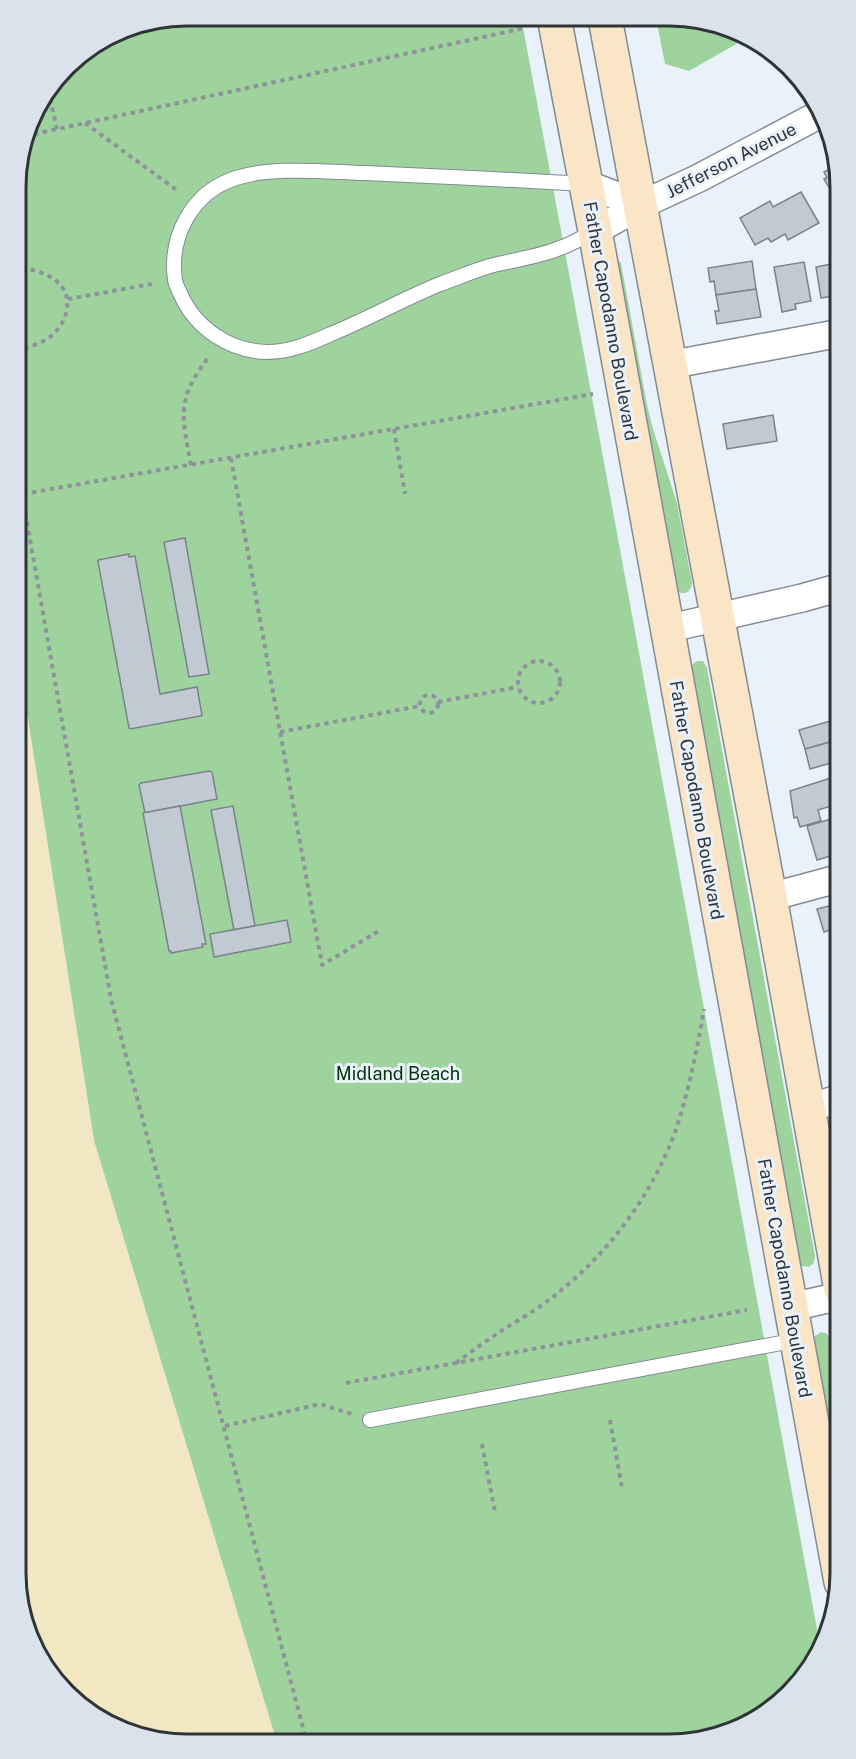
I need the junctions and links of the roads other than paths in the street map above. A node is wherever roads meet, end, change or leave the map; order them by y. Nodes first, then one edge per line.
1 (542, 26) edge
2 (607, 26) edge
3 (815, 117) edge
4 (586, 184) junction
5 (641, 205) junction
6 (594, 231) junction
7 (830, 335) edge
8 (669, 365) junction
9 (830, 590) edge
10 (718, 617) junction
11 (666, 629) junction
12 (830, 881) edge
13 (770, 897) junction
14 (830, 1101) edge
15 (809, 1108) junction
16 (830, 1227) edge
17 (830, 1298) edge
18 (791, 1307) junction
19 (797, 1340) junction
20 (370, 1420) road end
21 (830, 1522) edge

1 - 4 main road, Father Capodanno Boulevard
2 - 5 main road
3 - 5 street, Jefferson Avenue
4 - 5 street
4 - 6 main road, Father Capodanno Boulevard
4 - 6 lane
5 - 6 street, Jefferson Avenue
5 - 8 main road
6 - 11 main road, Father Capodanno Boulevard
7 - 8 street
8 - 10 main road
9 - 10 street
10 - 11 street
10 - 13 main road
11 - 18 main road, Father Capodanno Boulevard
12 - 13 street
13 - 15 main road
14 - 15 street
15 - 16 main road
17 - 18 street
18 - 19 main road, Father Capodanno Boulevard
19 - 20 lane
19 - 21 main road, Father Capodanno Boulevard

